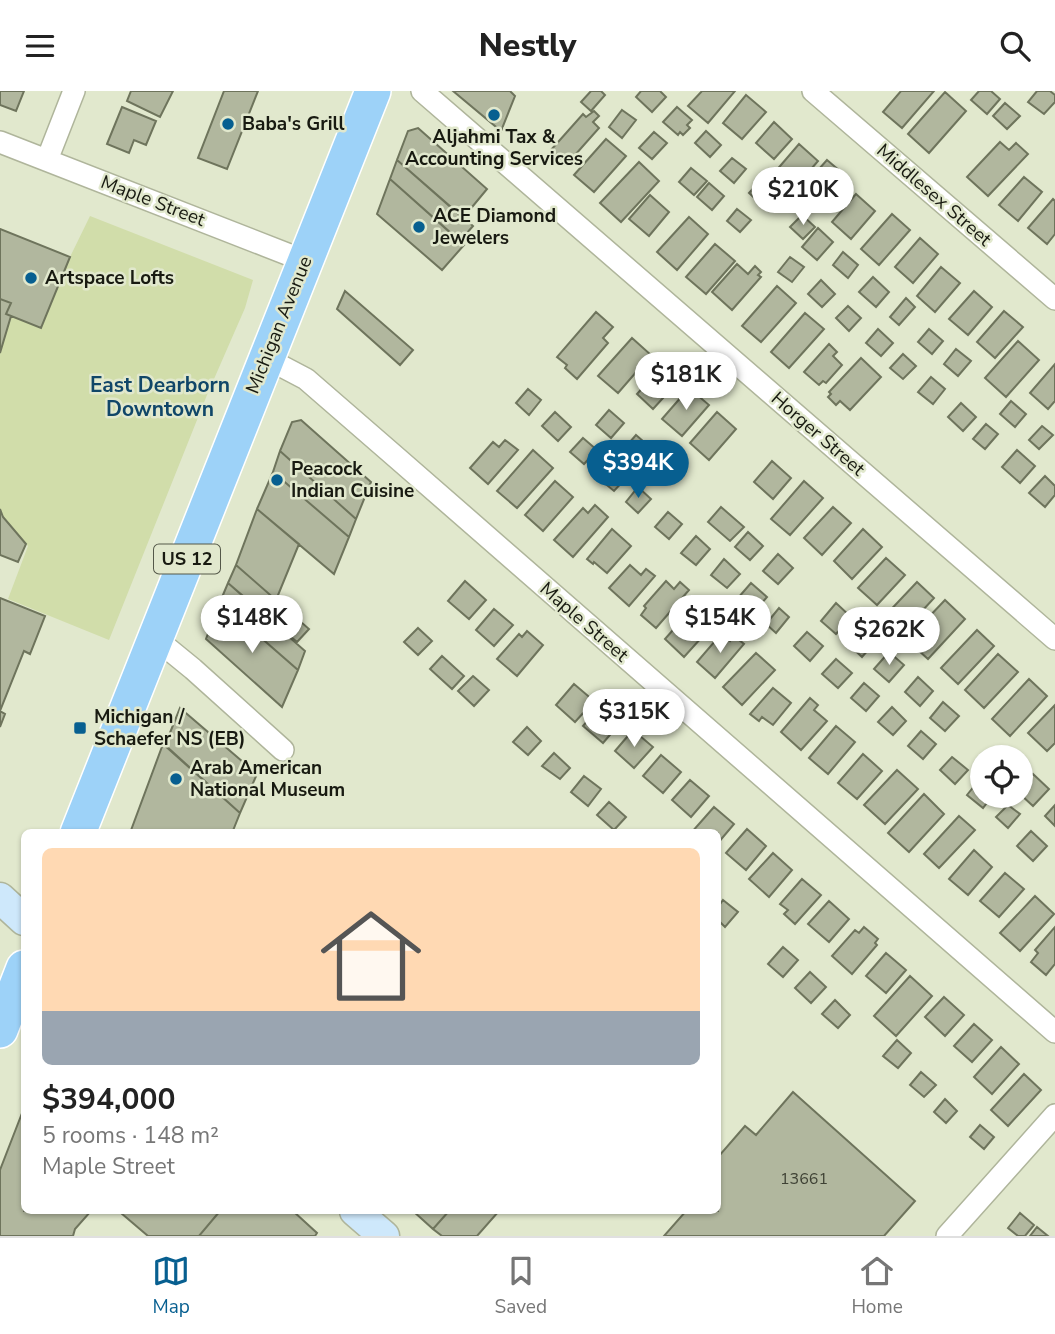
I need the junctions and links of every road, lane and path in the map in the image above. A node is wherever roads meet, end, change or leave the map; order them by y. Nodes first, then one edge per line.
1 (75, 91) edge
2 (373, 91) edge
3 (422, 91) edge
4 (813, 91) edge
5 (0, 142) edge
6 (47, 160) junction
7 (305, 261) junction
8 (1055, 299) edge
9 (266, 358) junction
10 (155, 638) junction
11 (1055, 639) edge
12 (283, 750) dead end
13 (80, 829) edge
14 (0, 898) edge
15 (21, 917) edge
16 (21, 976) edge
17 (0, 1030) edge
18 (1055, 1032) edge
19 (1055, 1115) edge
20 (358, 1214) edge
21 (384, 1236) edge
22 (947, 1236) edge

1 - 6 street
2 - 7 main road, Michigan Avenue / US 12
3 - 11 street, Horger Street
4 - 8 street, Middlesex Street
5 - 6 street, Maple Street
6 - 7 street, Maple Street
7 - 9 main road, Michigan Avenue / US 12
9 - 10 main road, Michigan Avenue / US 12
9 - 18 street, Maple Street
10 - 12 street
10 - 13 main road, Michigan Avenue / US 12
14 - 15 main road
16 - 17 main road
19 - 22 street
20 - 21 main road

